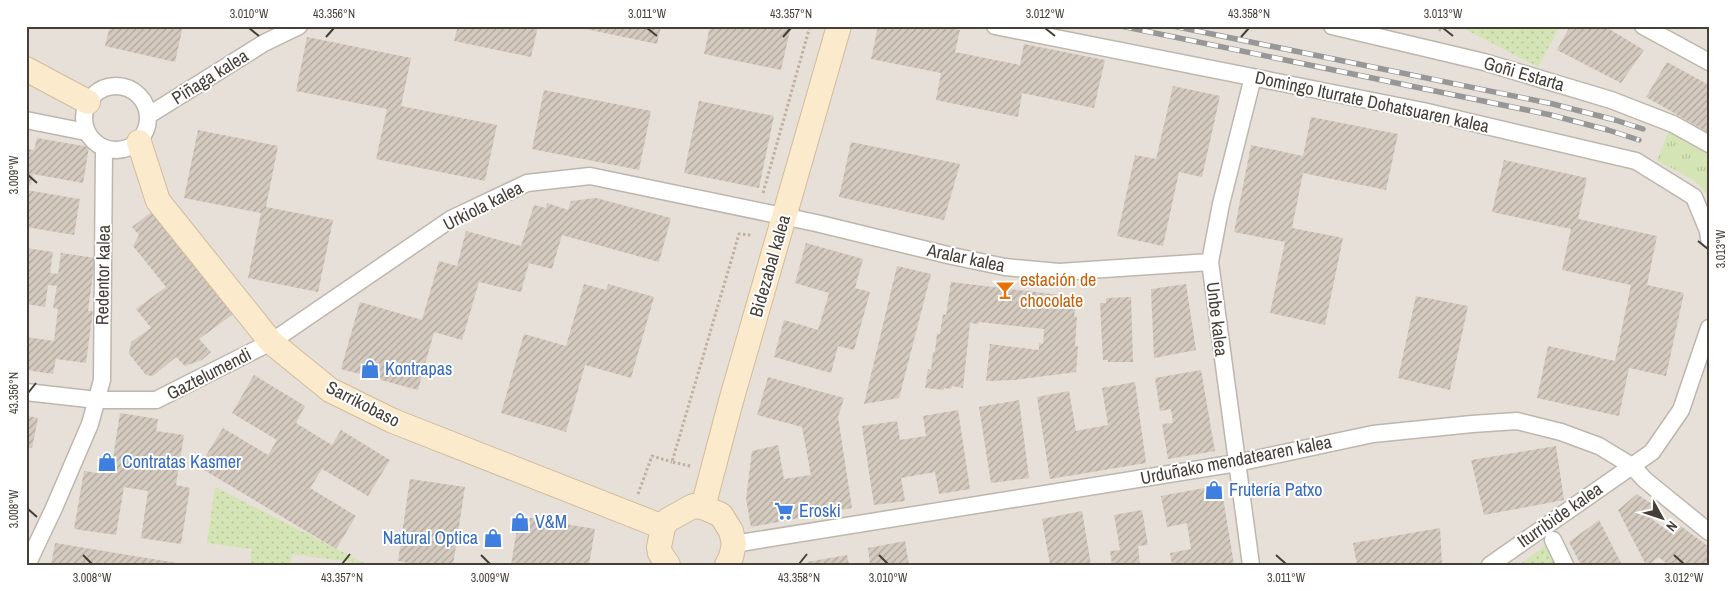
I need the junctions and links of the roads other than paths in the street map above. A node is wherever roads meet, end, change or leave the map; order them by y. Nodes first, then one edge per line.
1 (299, 26) edge
2 (839, 26) edge
3 (995, 26) edge
4 (1332, 26) edge
5 (1643, 26) edge
6 (1709, 62) edge
7 (26, 69) edge
8 (1253, 77) junction
9 (88, 102) junction
10 (148, 115) junction
11 (26, 120) edge
12 (86, 132) junction
13 (139, 142) junction
14 (1709, 144) edge
15 (104, 149) junction
16 (785, 216) junction
17 (1709, 239) edge
18 (1210, 262) junction
19 (1709, 328) edge
20 (272, 342) junction
21 (26, 392) edge
22 (97, 400) junction
23 (1237, 463) junction
24 (1632, 466) junction
25 (703, 507) junction
26 (663, 527) junction
27 (1709, 532) edge
28 (1553, 540) dead end
29 (730, 554) edge
30 (27, 565) edge
31 (668, 565) edge
32 (1251, 565) edge
33 (1490, 565) edge
34 (1566, 565) edge

1 - 10 street, Piñaga kalea
2 - 16 street, Bidezabal kalea
3 - 8 street, Domingo Iturrate Dohatsuaren kalea
4 - 14 street, Goñi Estarta
5 - 6 street
7 - 9 street
8 - 17 street, Domingo Iturrate Dohatsuaren kalea
8 - 18 street, Unbe kalea
9 - 10 street
9 - 12 street
10 - 13 street
11 - 12 street
12 - 15 street
13 - 15 street
13 - 20 street, Sarrikobaso
15 - 22 street, Redentor kalea
16 - 18 street, Aralar kalea
16 - 20 street, Urkiola kalea
16 - 25 street, Bidezabal kalea
18 - 23 street, Unbe kalea
19 - 24 street
20 - 22 street, Gaztelumendi
20 - 26 street, Sarrikobaso
21 - 22 street, Gaztelumendi
22 - 30 street, Redentor kalea
23 - 24 street, Urduñako mendatearen kalea
23 - 29 street, Urduñako mendatearen kalea
23 - 32 street, Unbe kalea
24 - 27 street, Urduñako mendatearen kalea
24 - 33 street, Iturribide kalea
25 - 26 street
25 - 29 street
26 - 31 street
28 - 34 street

